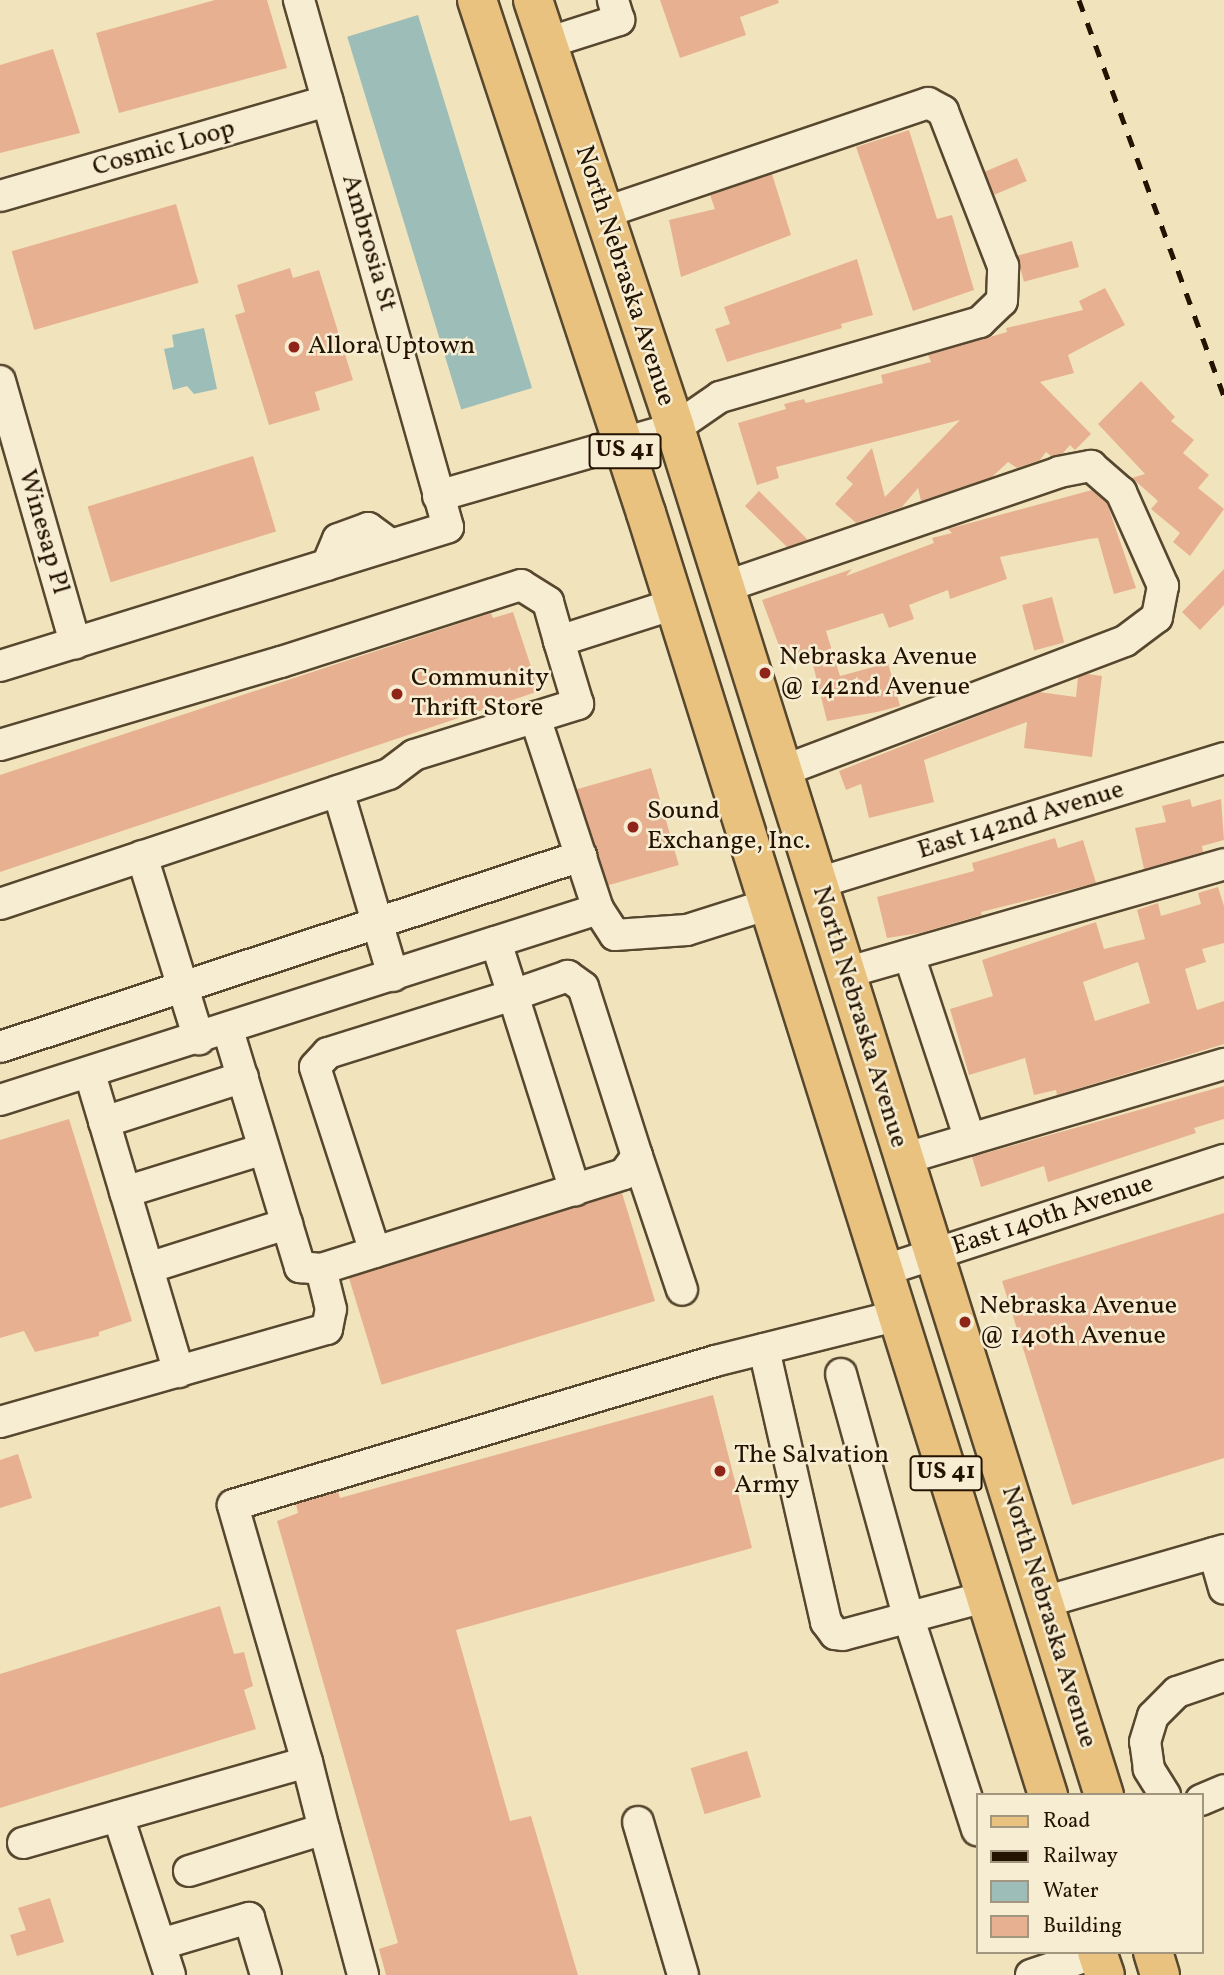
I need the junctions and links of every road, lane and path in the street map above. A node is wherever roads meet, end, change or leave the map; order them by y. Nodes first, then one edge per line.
1 (299, 0) edge
2 (477, 0) edge
3 (533, 0) edge
4 (613, 0) edge
5 (547, 43) junction
6 (328, 101) junction
7 (0, 196) edge
8 (603, 213) junction
9 (0, 381) edge
10 (675, 428) junction
11 (623, 445) junction
12 (438, 496) junction
13 (724, 587) junction
14 (674, 604) junction
15 (559, 640) junction
16 (75, 643) junction
17 (0, 666) edge
18 (535, 717) junction
19 (0, 745) edge
20 (1224, 758) edge
21 (782, 771) junction
22 (338, 791) junction
23 (142, 856) junction
24 (581, 856) junction
25 (1224, 864) edge
26 (818, 883) junction
27 (0, 904) edge
28 (769, 904) junction
29 (598, 909) junction
30 (378, 923) junction
31 (780, 940) junction
32 (496, 942) junction
33 (909, 955) junction
34 (845, 973) junction
35 (393, 976) junction
36 (184, 987) junction
37 (513, 995) junction
38 (228, 1030) junction
39 (199, 1039) junction
40 (0, 1047) edge
41 (1224, 1064) edge
42 (90, 1074) junction
43 (243, 1077) junction
44 (0, 1100) edge
45 (104, 1122) junction
46 (971, 1139) junction
47 (264, 1149) junction
48 (637, 1156) junction
49 (903, 1159) junction
50 (1224, 1160) edge
51 (575, 1189) junction
52 (125, 1192) junction
53 (287, 1224) junction
54 (375, 1252) junction
55 (933, 1255) junction
56 (148, 1268) junction
57 (321, 1269) junction
58 (882, 1270) junction
59 (682, 1290) dead end
60 (948, 1301) junction
61 (896, 1316) junction
62 (764, 1349) junction
63 (179, 1372) junction
64 (841, 1374) dead end
65 (0, 1422) edge
66 (1219, 1551) edge
67 (1224, 1588) edge
68 (985, 1597) junction
69 (1044, 1602) junction
70 (908, 1619) junction
71 (1224, 1676) edge
72 (307, 1762) junction
73 (1224, 1790) edge
74 (1047, 1793) edge
75 (1103, 1793) edge
76 (1164, 1793) edge
77 (1203, 1799) edge
78 (118, 1816) junction
79 (638, 1822) dead end
80 (976, 1827) edge
81 (324, 1829) junction
82 (23, 1843) dead end
83 (190, 1871) dead end
84 (161, 1944) junction
85 (1092, 1954) edge
86 (1099, 1954) edge
87 (1154, 1954) edge
88 (170, 1975) edge
89 (266, 1975) edge
90 (363, 1975) edge
91 (683, 1975) edge
92 (1031, 1975) edge
93 (1105, 1975) edge
94 (1160, 1975) edge

1 - 6 street, Ambrosia St
2 - 11 main road, North Nebraska Avenue / US 41
3 - 5 main road, North Nebraska Avenue / US 41
4 - 5 street
5 - 8 main road, North Nebraska Avenue / US 41
6 - 7 street, Cosmic Loop
6 - 12 street, Ambrosia St
8 - 10 main road, North Nebraska Avenue / US 41
8 - 10 street
9 - 16 street, Winesap Pl
10 - 11 street
10 - 13 main road, North Nebraska Avenue / US 41
11 - 12 street
11 - 14 main road, North Nebraska Avenue / US 41
12 - 16 street, Ambrosia St
13 - 21 main road, North Nebraska Avenue / US 41
13 - 21 street
14 - 15 street
14 - 28 main road, North Nebraska Avenue / US 41
15 - 18 street
15 - 19 street
16 - 17 street
18 - 22 street
18 - 24 street
20 - 26 street, East 142nd Avenue
21 - 26 main road, North Nebraska Avenue / US 41
22 - 23 street
22 - 30 street
23 - 27 street
23 - 36 street
24 - 29 street
24 - 30 street
25 - 33 street
26 - 31 main road
26 - 34 main road, North Nebraska Avenue / US 41
28 - 29 street
28 - 31 main road, North Nebraska Avenue / US 41
29 - 32 street
30 - 35 street
30 - 36 street
31 - 58 main road, North Nebraska Avenue / US 41
32 - 35 street
32 - 37 street
33 - 34 street
33 - 46 street
34 - 49 main road, North Nebraska Avenue / US 41
35 - 38 street
36 - 39 street
36 - 40 street
37 - 48 street
37 - 51 street
37 - 54 street
38 - 39 street
38 - 43 street
39 - 42 street
41 - 46 street
42 - 44 street
42 - 45 street
43 - 45 street
43 - 47 street
45 - 52 street
46 - 49 street
47 - 52 street
47 - 53 street
48 - 51 street
48 - 59 street
49 - 55 main road, North Nebraska Avenue / US 41
50 - 55 street, East 140th Avenue
51 - 54 street
52 - 56 street
53 - 56 street
53 - 57 street
54 - 57 street
55 - 58 street, East 140th Avenue
55 - 60 main road, North Nebraska Avenue / US 41
56 - 63 street
57 - 63 street
58 - 61 main road, North Nebraska Avenue / US 41
60 - 61 main road
60 - 69 main road, North Nebraska Avenue / US 41
61 - 62 street
61 - 68 main road, North Nebraska Avenue / US 41
62 - 70 street
62 - 72 street
63 - 65 street
64 - 70 street
66 - 67 street
66 - 69 street
68 - 70 street
68 - 74 main road, North Nebraska Avenue / US 41
69 - 75 main road, North Nebraska Avenue / US 41
70 - 80 street
71 - 76 street
72 - 78 street
72 - 81 street
73 - 77 street
78 - 82 street
78 - 84 street
79 - 91 street
81 - 83 street
81 - 90 street
84 - 88 street
84 - 89 street
85 - 92 street
86 - 93 main road
87 - 94 main road

